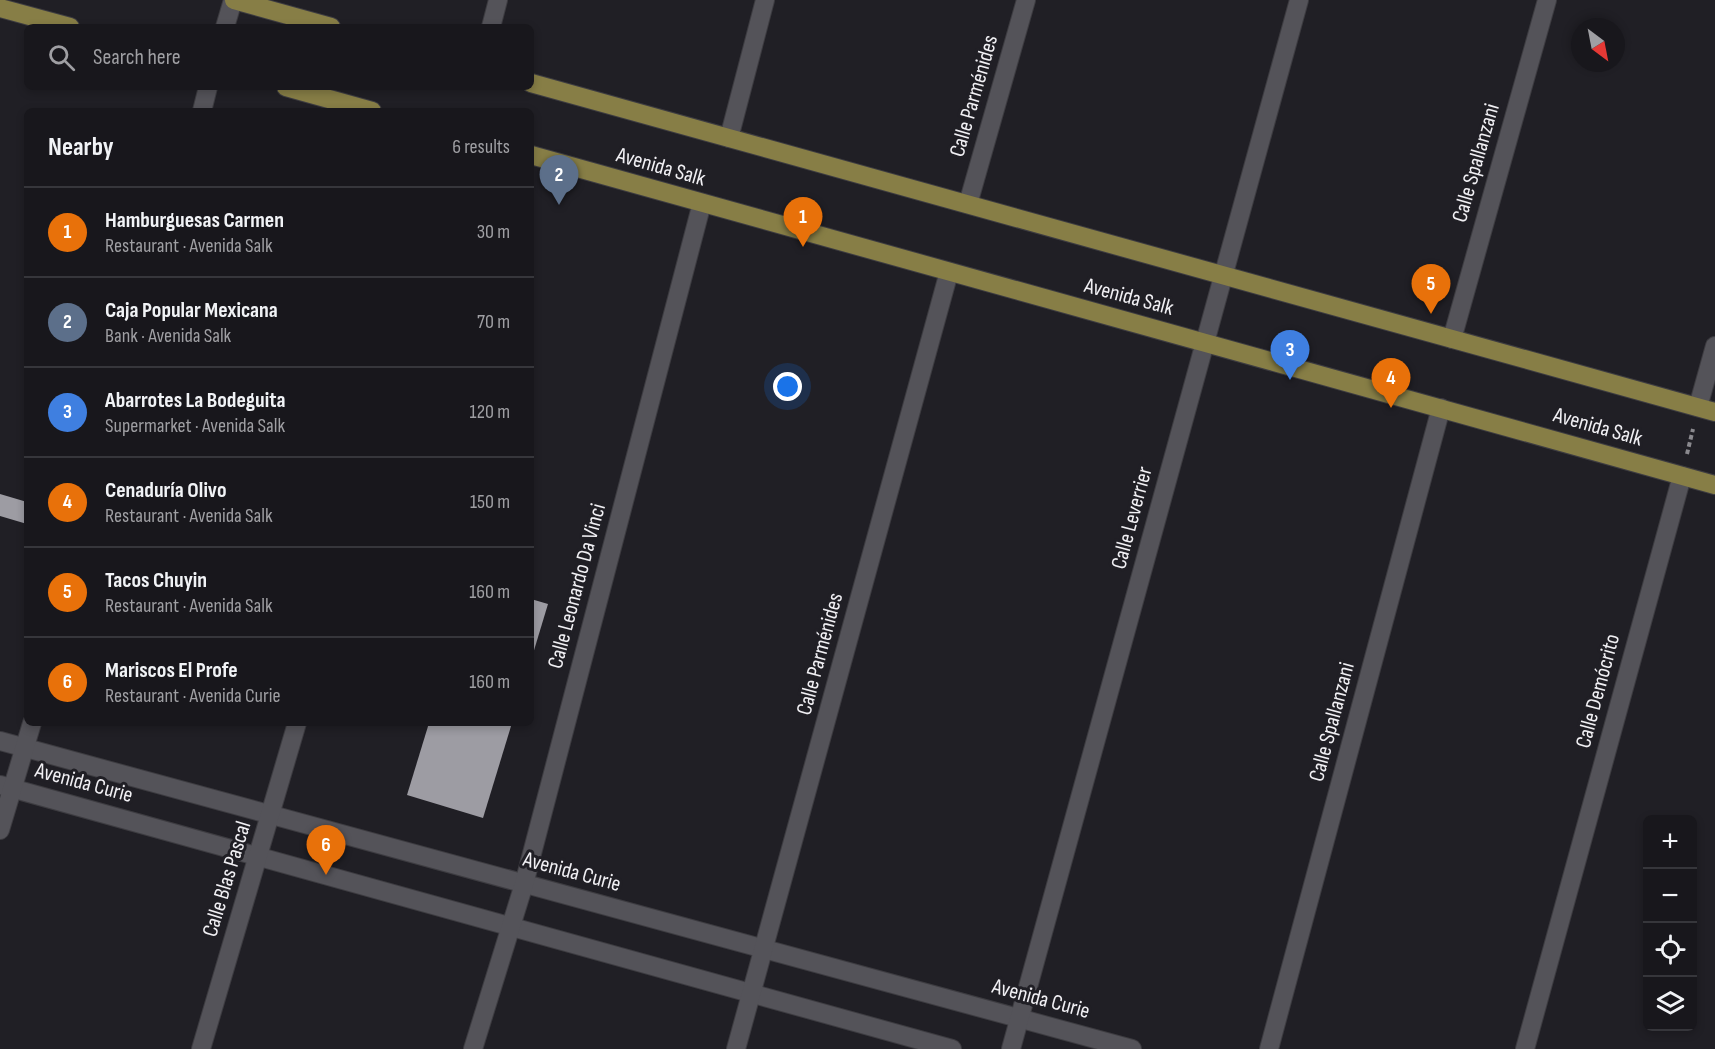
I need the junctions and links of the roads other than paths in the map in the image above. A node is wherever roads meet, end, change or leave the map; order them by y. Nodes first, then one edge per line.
1 (233, 0) edge
2 (498, 0) edge
3 (765, 0) edge
4 (1026, 0) edge
5 (1299, 0) edge
6 (1547, 0) edge
7 (0, 8) edge
8 (59, 24) edge
9 (226, 24) edge
10 (320, 24) edge
11 (492, 24) edge
12 (534, 84) edge
13 (207, 90) edge
14 (297, 90) edge
15 (203, 108) edge
16 (361, 108) edge
17 (729, 138) junction
18 (534, 156) edge
19 (702, 203) junction
20 (968, 204) junction
21 (949, 272) junction
22 (1224, 276) junction
23 (1452, 339) junction
24 (1205, 343) junction
25 (1715, 346) edge
26 (1442, 408) junction
27 (1706, 409) edge
28 (1682, 476) junction
29 (1715, 485) edge
30 (31, 726) edge
31 (296, 726) edge
32 (0, 741) edge
33 (25, 748) junction
34 (6, 786) edge
35 (272, 815) junction
36 (0, 830) edge
37 (257, 856) junction
38 (524, 884) junction
39 (510, 926) junction
40 (765, 949) junction
41 (751, 993) junction
42 (1020, 1019) junction
43 (201, 1049) edge
44 (473, 1049) edge
45 (736, 1049) edge
46 (952, 1049) edge
47 (1011, 1049) edge
48 (1132, 1049) edge
49 (1269, 1049) edge
50 (1525, 1049) edge

1 - 9 street
1 - 10 main road
2 - 11 street
3 - 17 street
4 - 20 street, Calle Parménides
5 - 22 street, Calle Leverrier
6 - 23 street, Calle Spallanzani
7 - 8 main road
12 - 17 main road, Avenida Salk
13 - 15 street
14 - 16 main road
17 - 20 main road, Avenida Salk
18 - 19 main road, Avenida Salk
19 - 21 main road, Avenida Salk
19 - 38 street, Calle Leonardo Da Vinci
20 - 22 main road, Avenida Salk
21 - 24 main road, Avenida Salk
21 - 40 street, Calle Parménides
22 - 23 main road, Avenida Salk
22 - 24 street, Calle Leverrier
23 - 27 main road, Avenida Salk
24 - 26 main road, Avenida Salk
24 - 42 street, Calle Leverrier
25 - 27 street
26 - 28 main road, Avenida Salk
26 - 49 street, Calle Spallanzani
28 - 29 main road, Avenida Salk
28 - 50 street, Calle Demócrito
30 - 33 street
31 - 35 street, Calle Blas Pascal
32 - 33 street, Avenida Curie
33 - 34 street
33 - 35 street, Avenida Curie
34 - 36 street
34 - 37 street, Avenida Curie
35 - 37 street, Calle Blas Pascal
35 - 38 street, Avenida Curie
37 - 39 street, Avenida Curie
37 - 43 street, Calle Blas Pascal
38 - 39 street, Calle Leonardo Da Vinci
38 - 40 street, Avenida Curie
39 - 41 street, Avenida Curie
39 - 44 street, Calle Leonardo Da Vinci
40 - 41 street, Calle Parménides
40 - 42 street, Avenida Curie
41 - 45 street, Calle Parménides
41 - 46 street, Avenida Curie
42 - 47 street, Calle Leverrier
42 - 48 street, Avenida Curie

